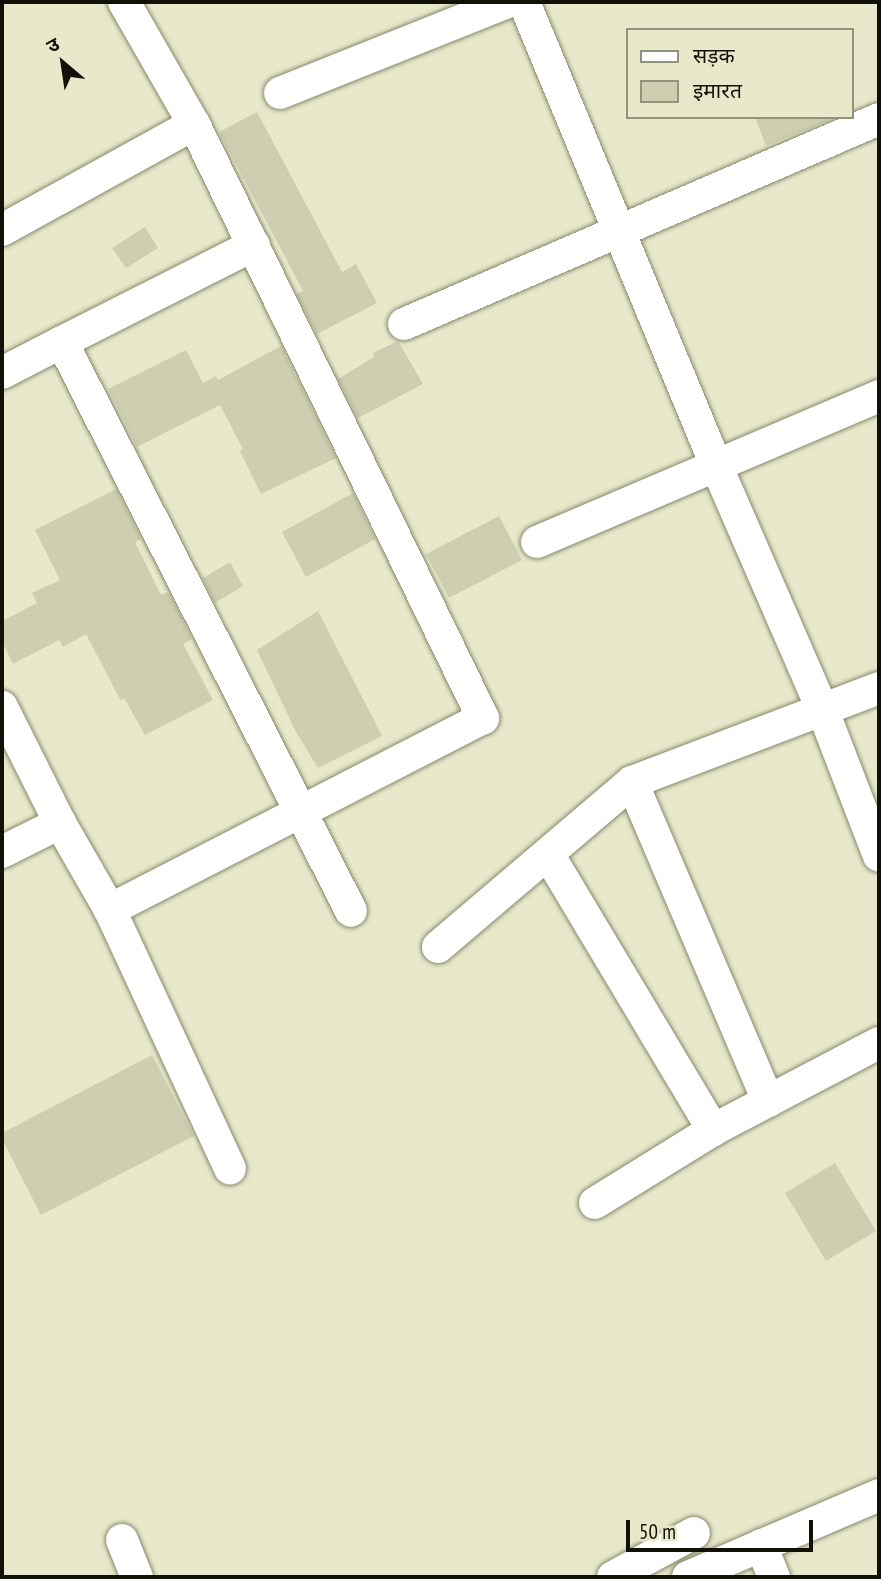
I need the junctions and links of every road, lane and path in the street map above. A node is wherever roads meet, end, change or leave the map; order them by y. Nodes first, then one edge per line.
1 (124, 2) edge
2 (507, 2) edge
3 (524, 2) edge
4 (280, 93) dead end
5 (879, 119) edge
6 (194, 124) junction
7 (2, 230) edge
8 (621, 231) junction
9 (254, 244) junction
10 (404, 324) dead end
11 (62, 342) junction
12 (2, 373) edge
13 (879, 396) edge
14 (716, 465) junction
15 (537, 542) dead end
16 (879, 688) edge
17 (2, 707) edge
18 (823, 711) junction
19 (632, 782) junction
20 (299, 814) junction
21 (60, 823) junction
22 (2, 852) edge
23 (548, 854) junction
24 (879, 856) edge
25 (110, 910) junction
26 (351, 911) dead end
27 (438, 947) dead end
28 (879, 1043) edge
29 (768, 1101) junction
30 (713, 1130) junction
31 (230, 1169) dead end
32 (596, 1203) dead end
33 (879, 1495) edge
34 (694, 1533) dead end
35 (122, 1540) dead end
36 (761, 1545) junction
37 (137, 1577) edge
38 (613, 1577) edge
39 (688, 1577) edge
40 (774, 1577) edge

1 - 6 street
2 - 4 street
3 - 8 street
5 - 8 street
6 - 7 street
6 - 9 street
8 - 10 street
8 - 14 street
9 - 11 street
9 - 20 street
11 - 12 street
11 - 20 street
13 - 14 street
14 - 15 street
14 - 18 street
16 - 18 street
17 - 21 street
18 - 19 street
18 - 24 street
19 - 23 street
19 - 29 street
20 - 25 street
20 - 26 street
21 - 22 street
21 - 25 street
23 - 27 street
23 - 30 street
25 - 31 street
28 - 29 street
29 - 30 street
30 - 32 street
33 - 36 street
34 - 38 street
35 - 37 street
36 - 39 street
36 - 40 street

